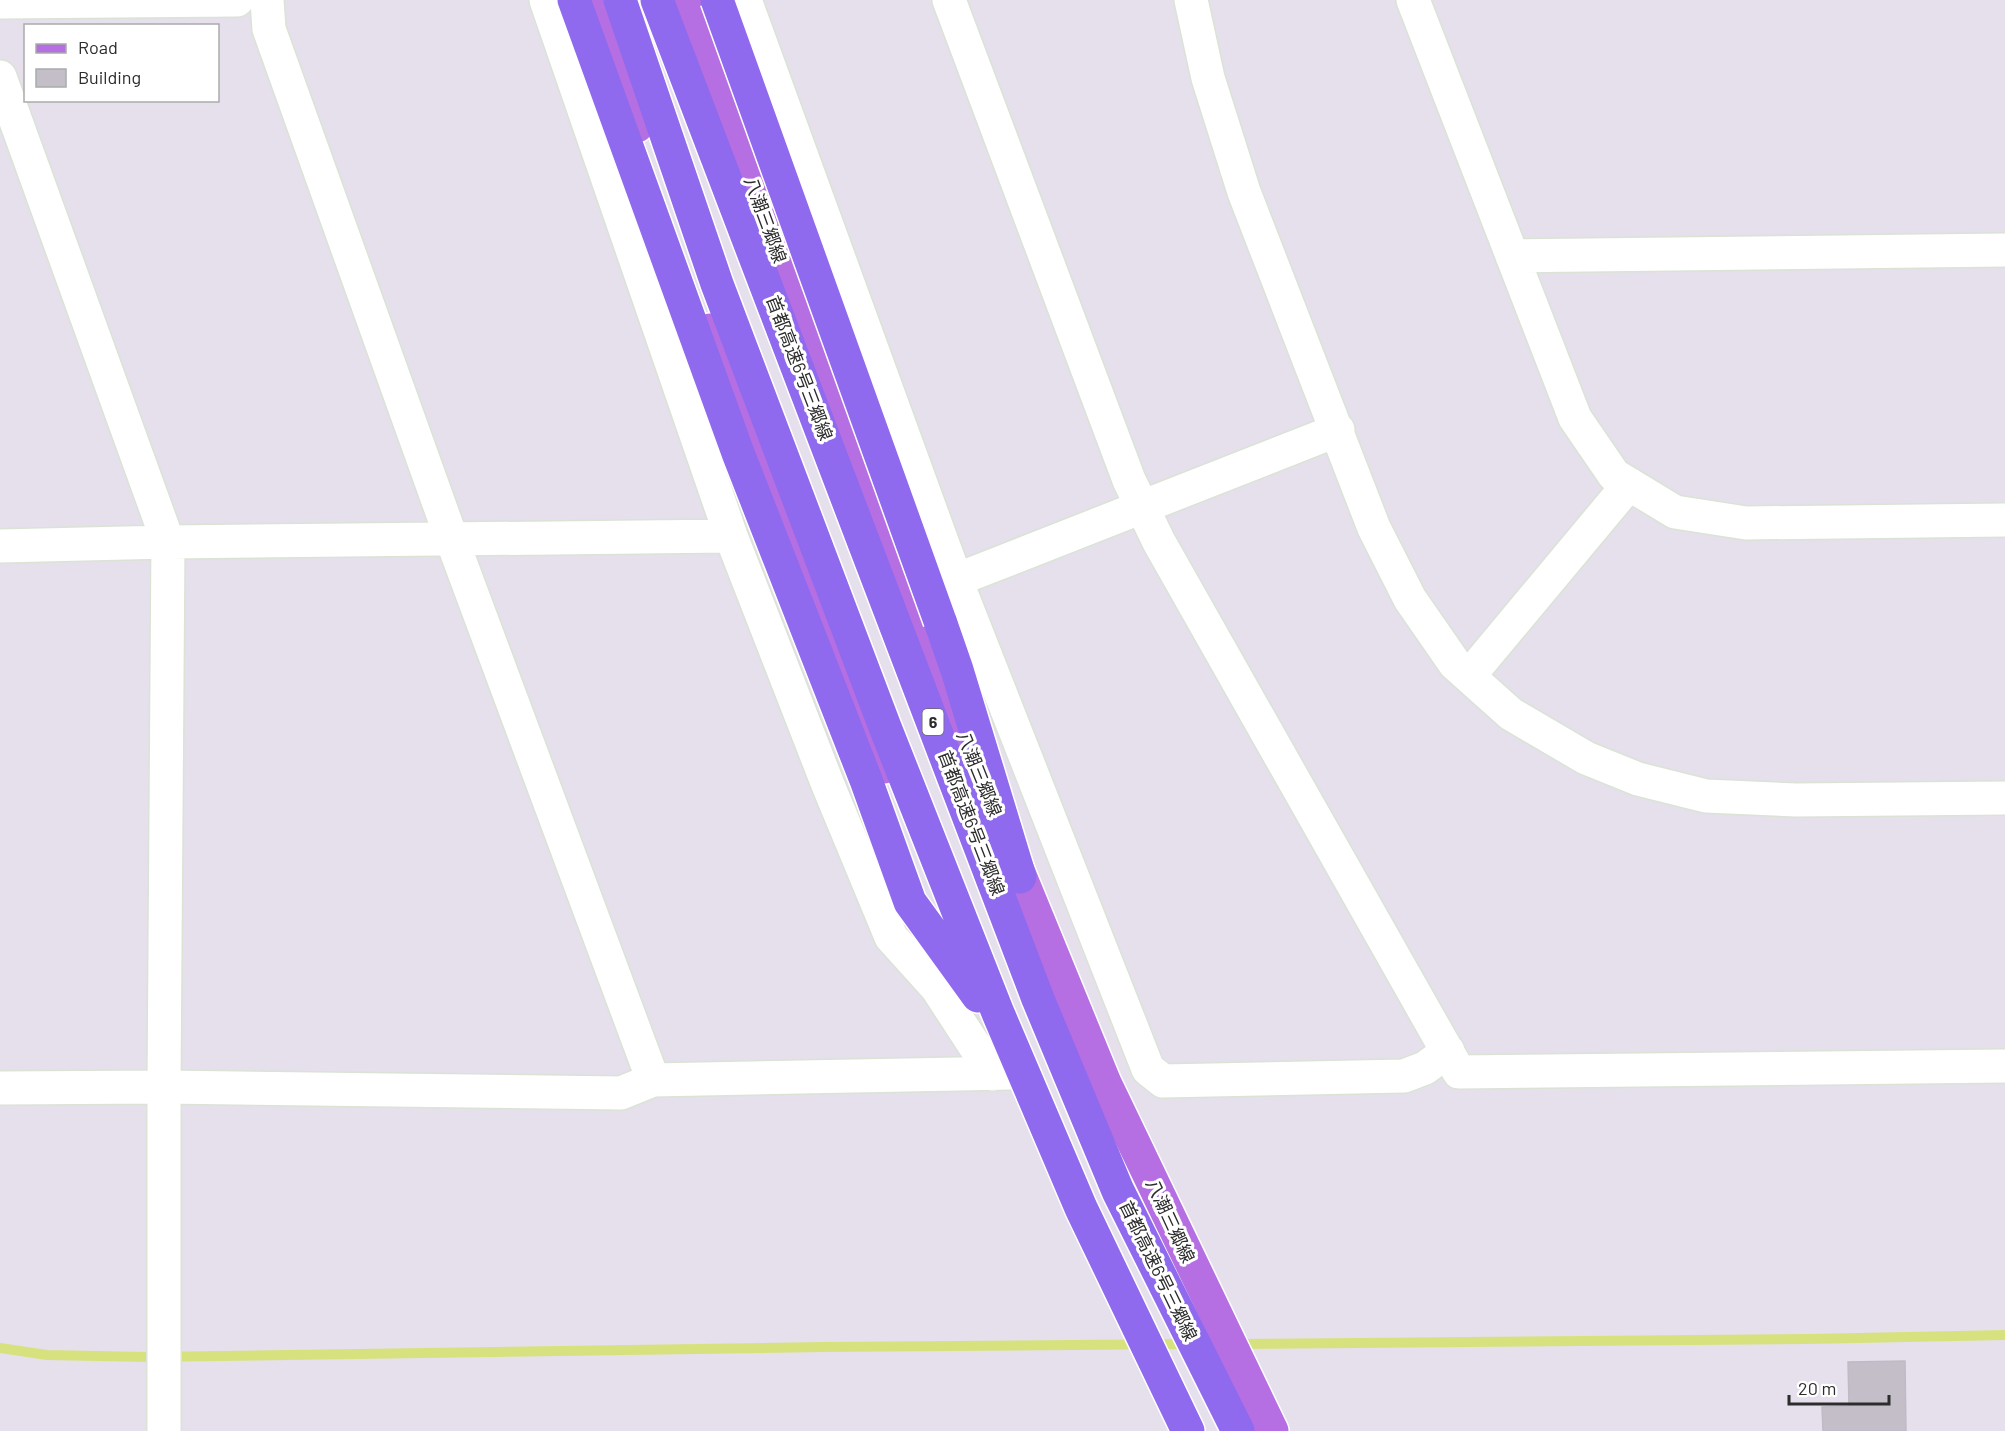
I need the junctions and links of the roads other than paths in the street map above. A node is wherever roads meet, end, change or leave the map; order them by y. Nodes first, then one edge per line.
1 (237, 0) edge
2 (267, 0) edge
3 (546, 0) edge
4 (574, 0) edge
5 (592, 0) edge
6 (620, 0) edge
7 (657, 0) edge
8 (687, 0) edge
9 (717, 0) edge
10 (745, 0) edge
11 (949, 0) edge
12 (1191, 0) edge
13 (1413, 0) edge
14 (0, 2) edge
15 (0, 77) edge
16 (810, 182) junction
17 (2005, 250) edge
18 (1512, 256) junction
19 (779, 260) junction
20 (1338, 430) junction
21 (1629, 484) junction
22 (1142, 507) junction
23 (2005, 520) edge
24 (731, 536) junction
25 (452, 540) junction
26 (168, 542) junction
27 (0, 546) edge
28 (956, 580) junction
29 (1468, 676) junction
30 (2005, 798) edge
31 (1020, 877) junction
32 (979, 998) junction
33 (1448, 1051) junction
34 (2005, 1066) edge
35 (1002, 1074) junction
36 (653, 1080) junction
37 (164, 1087) junction
38 (0, 1088) edge
39 (164, 1431) edge
40 (1175, 1431) edge
41 (1188, 1431) edge
42 (1238, 1431) edge
43 (1272, 1431) edge

1 - 14 street
2 - 25 street
3 - 24 street
4 - 32 highway
5 - 32 main road
6 - 41 highway
7 - 42 highway, 首都高速6号三郷線 / 6
8 - 19 main road, 八潮三郷線
9 - 31 highway, bridge
10 - 16 street
11 - 22 street
12 - 20 street
13 - 18 street
15 - 26 street
16 - 19 street
16 - 28 street
17 - 18 street
18 - 21 street
19 - 31 main road, 八潮三郷線
20 - 22 street
20 - 29 street
21 - 23 street
21 - 29 street
22 - 28 street
22 - 33 street
24 - 25 street
24 - 35 street
25 - 26 street
25 - 36 street
26 - 27 street
26 - 37 street
28 - 33 street
29 - 30 street
31 - 43 main road, 八潮三郷線
32 - 35 main road
33 - 34 street
35 - 36 street
35 - 40 main road
36 - 37 street
37 - 38 street
37 - 39 street

